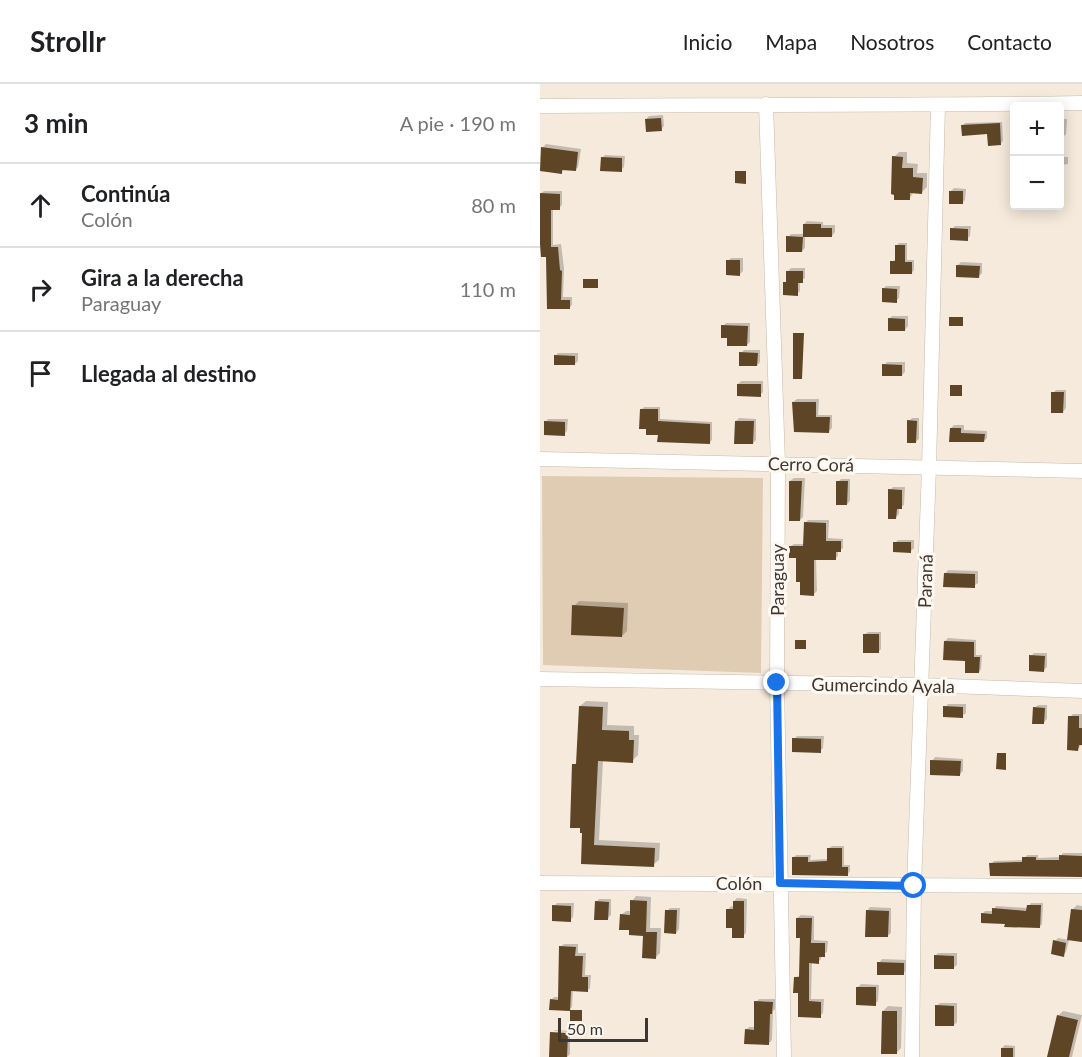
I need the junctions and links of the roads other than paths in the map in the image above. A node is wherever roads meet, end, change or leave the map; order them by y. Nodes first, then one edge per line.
1 (1082, 103) edge
2 (766, 104) junction
3 (938, 105) junction
4 (540, 106) edge
5 (540, 459) edge
6 (778, 464) junction
7 (929, 467) junction
8 (1082, 471) edge
9 (540, 679) edge
10 (777, 683) junction
11 (921, 685) junction
12 (1082, 691) edge
13 (540, 883) edge
14 (780, 883) junction
15 (914, 886) junction
16 (1082, 886) edge
17 (784, 1057) edge
18 (912, 1057) edge

1 - 3 street
2 - 3 street
2 - 4 street
2 - 6 street, Paraguay
3 - 7 street, Paraná
5 - 6 street, Cerro Corá
6 - 7 street, Cerro Corá
6 - 10 street, Paraguay
7 - 8 street, Cerro Corá
7 - 11 street, Paraná
9 - 10 street, Gumercindo Ayala
10 - 11 street, Gumercindo Ayala
10 - 14 street, Paraguay
11 - 12 street, Gumercindo Ayala
11 - 15 street, Paraná
13 - 14 street, Colón
14 - 15 street, Colón
14 - 17 street, Paraguay
15 - 16 street, Colón
15 - 18 street, Paraná

